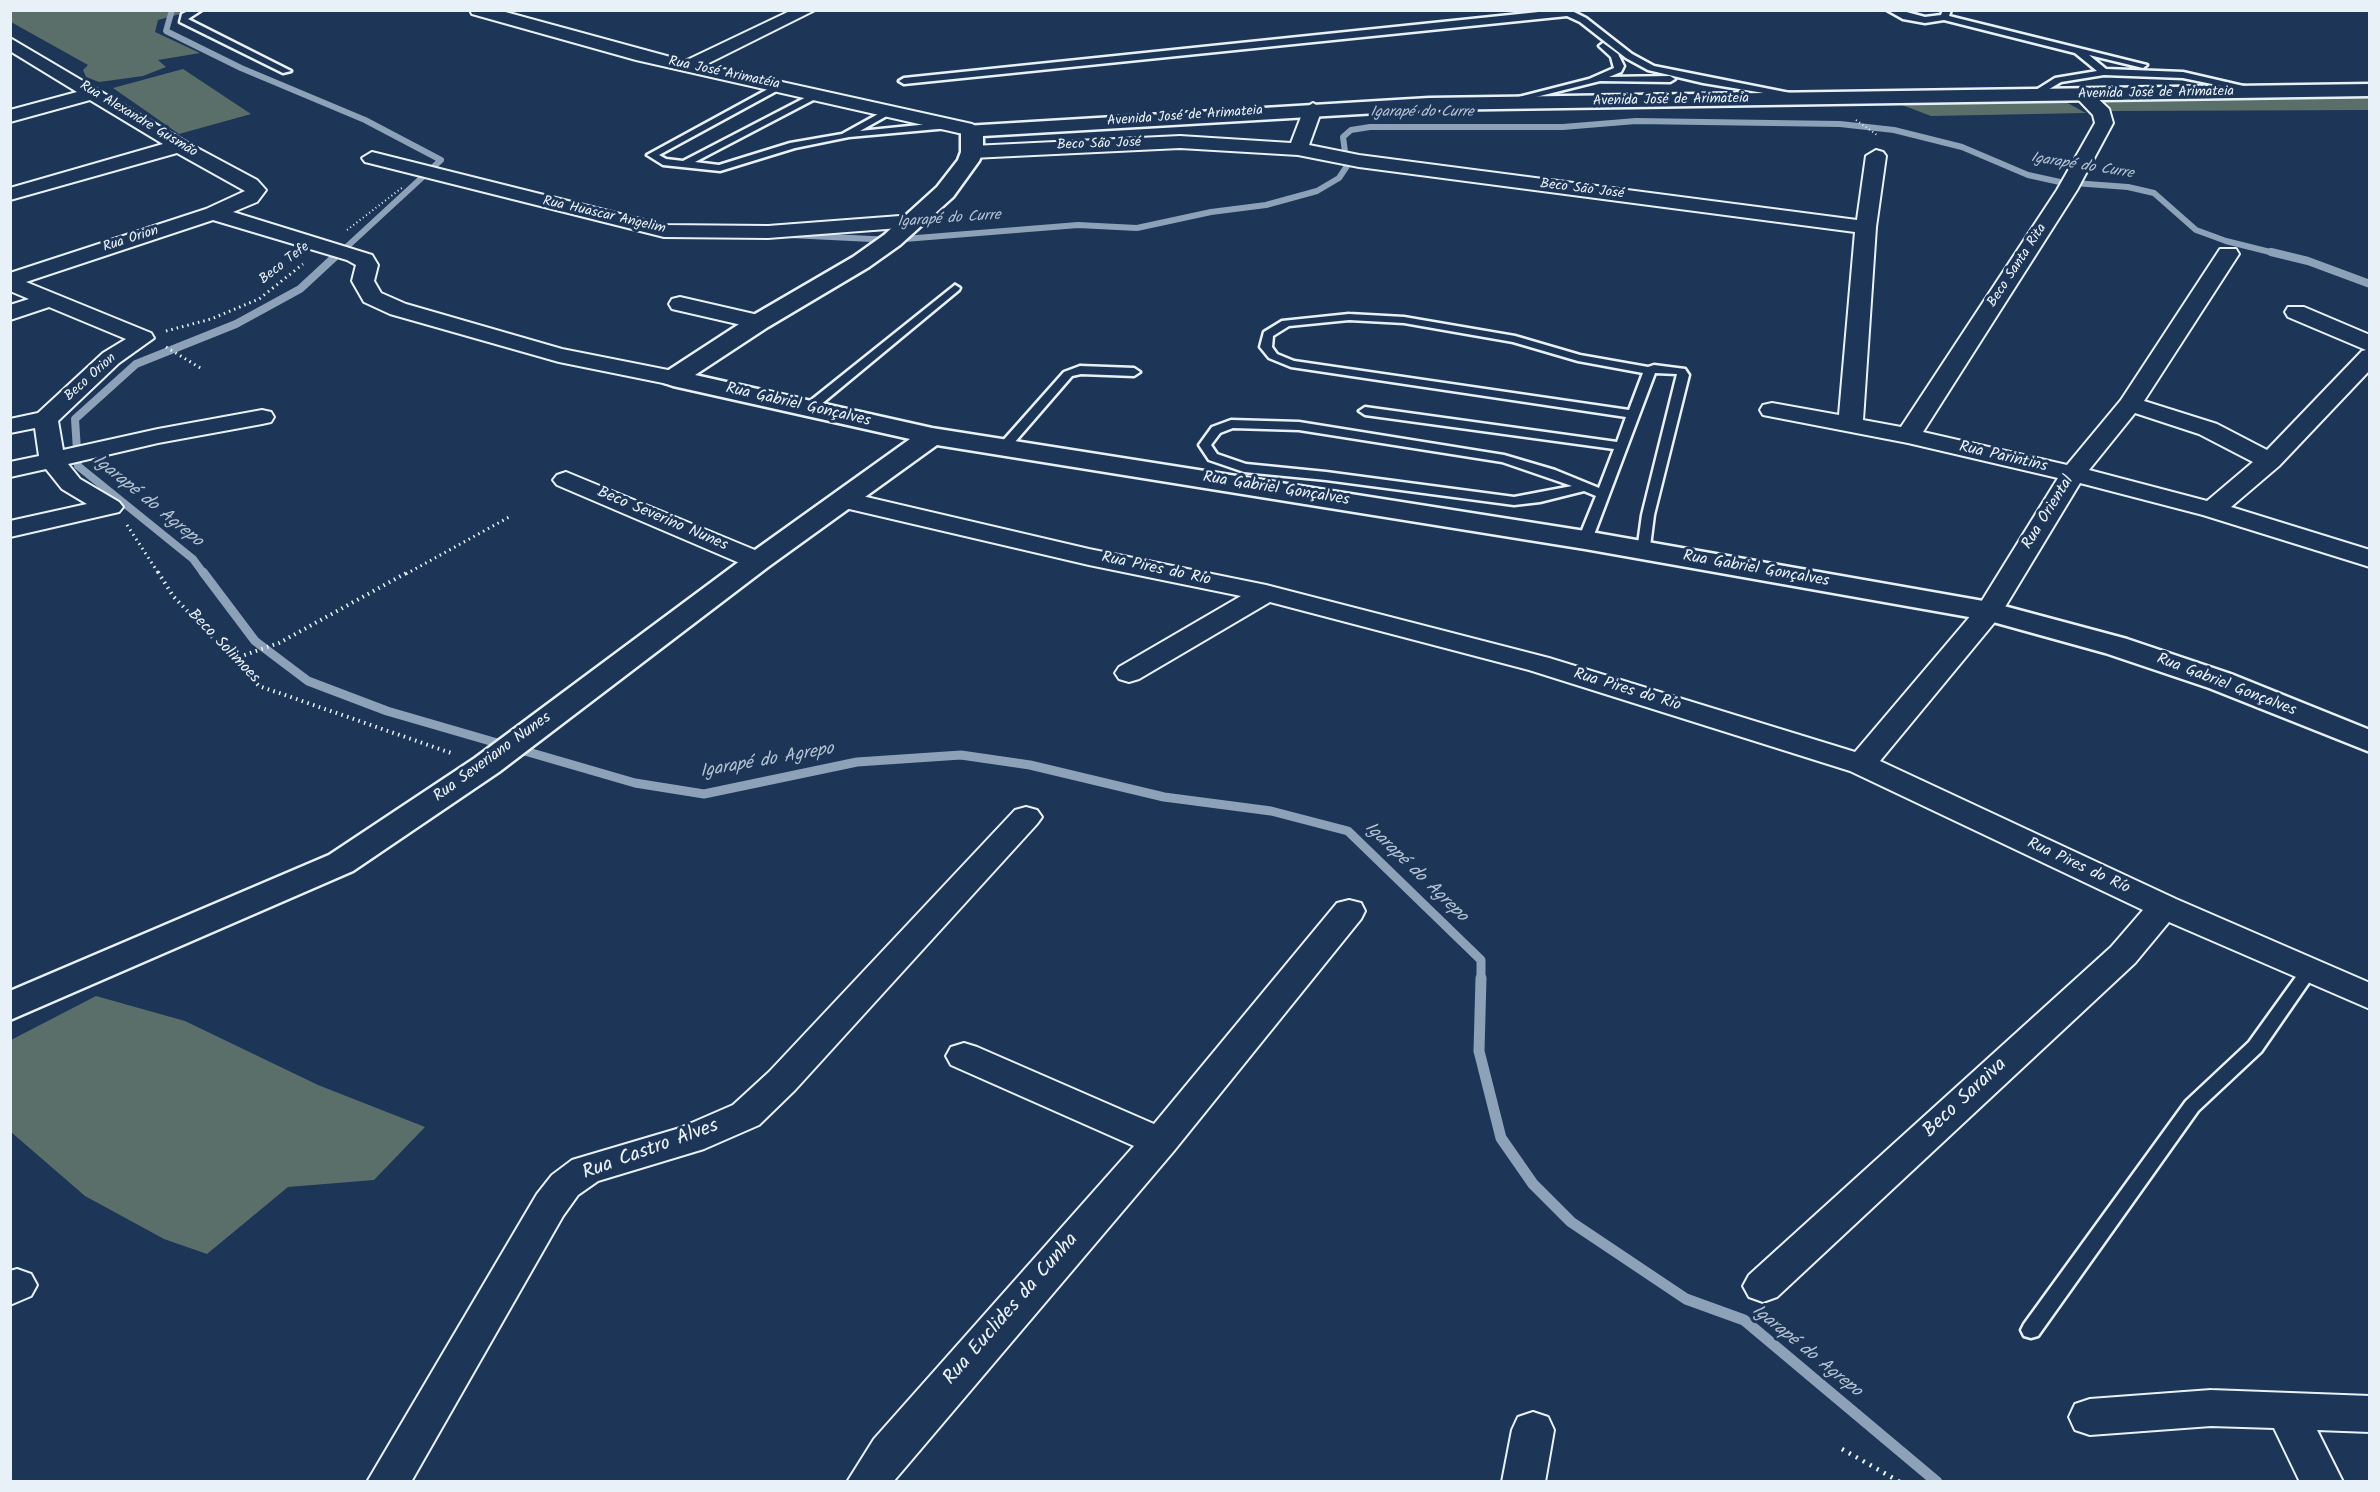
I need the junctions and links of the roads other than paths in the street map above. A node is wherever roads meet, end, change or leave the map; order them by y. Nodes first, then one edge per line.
1 (198, 10) edge
2 (478, 10) edge
3 (1891, 10) edge
4 (798, 12) edge
5 (1560, 12) edge
6 (1945, 14) edge
7 (13, 47) edge
8 (2078, 51) junction
9 (688, 66) junction
10 (286, 71) dead end
11 (2104, 72) junction
12 (2183, 75) junction
13 (1703, 80) junction
14 (904, 81) dead end
15 (1592, 81) junction
16 (779, 86) junction
17 (2370, 90) edge
18 (2263, 92) junction
19 (94, 93) junction
20 (816, 95) junction
21 (2084, 96) junction
22 (2031, 97) junction
23 (1822, 99) junction
24 (1504, 102) junction
25 (1313, 109) junction
26 (890, 111) junction
27 (10, 116) edge
28 (948, 125) junction
29 (845, 136) junction
30 (972, 141) junction
31 (179, 146) junction
32 (1298, 149) junction
33 (1876, 156) road end
34 (372, 158) dead end
35 (683, 165) junction
36 (10, 194) edge
37 (250, 198) joint
38 (213, 213) junction
39 (913, 220) junction
40 (1866, 227) junction
41 (2228, 254) dead end
42 (10, 282) edge
43 (955, 288) dead end
44 (47, 300) junction
45 (680, 304) dead end
46 (2296, 312) dead end
47 (10, 313) edge
48 (759, 322) junction
49 (2370, 344) edge
50 (2370, 356) edge
51 (1650, 370) junction
52 (1134, 372) dead end
53 (673, 378) junction
54 (2130, 404) junction
55 (809, 408) junction
56 (1772, 410) dead end
57 (1365, 411) dead end
58 (1633, 414) junction
59 (262, 417) dead end
60 (46, 419) junction
61 (1850, 425) junction
62 (10, 426) edge
63 (932, 436) junction
64 (1908, 436) junction
65 (1620, 446) junction
66 (1004, 447) junction
67 (52, 460) junction
68 (2270, 461) junction
69 (10, 470) edge
70 (2073, 474) junction
71 (566, 480) dead end
72 (1585, 487) junction
73 (1602, 494) junction
74 (845, 500) junction
75 (2212, 510) junction
76 (10, 529) edge
77 (1585, 540) junction
78 (1644, 551) junction
79 (2370, 560) edge
80 (758, 561) junction
81 (1266, 593) junction
82 (1989, 611) junction
83 (1129, 673) dead end
84 (2370, 742) edge
85 (1861, 764) junction
86 (1026, 817) dead end
87 (2164, 907) junction
88 (1349, 911) dead end
89 (2309, 971) junction
90 (2370, 997) edge
91 (10, 1007) edge
92 (964, 1056) dead end
93 (1160, 1142) junction
94 (1763, 1286) dead end
95 (2031, 1330) dead end
96 (2286, 1410) junction
97 (2370, 1414) edge
98 (2090, 1417) dead end
99 (1533, 1431) dead end
100 (388, 1482) edge
101 (868, 1482) edge
102 (1523, 1482) edge
103 (2322, 1482) edge

1 - 10 lane
2 - 9 street, Rua José Arimatéia
3 - 6 lane
4 - 9 street
5 - 13 lane
5 - 14 lane
5 - 15 lane
6 - 8 lane
7 - 19 street, Rua Alexandre Gusmão
8 - 11 lane
8 - 12 lane
9 - 16 street, Rua José Arimatéia
11 - 12 lane
11 - 22 lane
12 - 18 lane
13 - 15 lane
13 - 23 lane
15 - 24 lane
16 - 20 street, Rua José Arimatéia
16 - 35 lane
17 - 18 street, Avenida José de Arimateia
18 - 21 street, Avenida José de Arimateia
19 - 27 street
19 - 31 street, Rua Alexandre Gusmão
20 - 26 street, Rua José Arimatéia
20 - 35 lane
21 - 22 street, Avenida José de Arimateia
21 - 64 street, Beco Santa Rita
22 - 23 street, Avenida José de Arimateia
23 - 24 street, Avenida José de Arimateia
24 - 25 street, Avenida José de Arimateia
25 - 30 street, Avenida José de Arimateia
25 - 32 street
26 - 28 street, Rua José Arimatéia
26 - 29 lane
28 - 29 lane
28 - 30 street, Rua José Arimatéia
29 - 35 lane
30 - 32 street, Beco São José
30 - 39 street
31 - 36 street
31 - 37 street, Rua Alexandre Gusmão
32 - 40 street, Beco São José
33 - 40 street
34 - 39 street, Rua Huascar Angelim
37 - 38 street, Rua Orion
38 - 42 street, Rua Orion
38 - 53 street, Rua Gabriel Gonçalves
39 - 48 street
40 - 61 street
41 - 54 street, Rua Oriental
42 - 44 street, Beco Orion
43 - 55 lane
44 - 47 street
44 - 60 street, Beco Orion
45 - 48 street
46 - 49 street
48 - 53 street
50 - 68 street
51 - 58 lane
51 - 58 lane
51 - 78 lane
52 - 66 lane
53 - 55 street, Rua Gabriel Gonçalves
54 - 68 street
54 - 70 street, Rua Oriental
55 - 63 street, Rua Gabriel Gonçalves
56 - 61 street, Rua Parintins
57 - 65 lane
58 - 65 lane
59 - 67 street
60 - 62 street
60 - 67 street
61 - 64 street, Rua Parintins
63 - 66 street, Rua Gabriel Gonçalves
63 - 74 street, Rua Severiano Nunes
64 - 70 street, Rua Parintins
65 - 73 lane
66 - 77 street, Rua Gabriel Gonçalves
67 - 69 street
67 - 76 street
68 - 75 street
70 - 75 street, Rua Parintins
70 - 82 street, Rua Oriental
71 - 80 street, Beco Severino Nunes
72 - 72 lane
72 - 73 lane
73 - 77 lane
74 - 80 street, Rua Severiano Nunes
74 - 81 street, Rua Pires do Río
75 - 79 street, Rua Parintins
77 - 78 street, Rua Gabriel Gonçalves
78 - 82 street, Rua Gabriel Gonçalves
80 - 91 street, Rua Severiano Nunes
81 - 83 street
81 - 85 street, Rua Pires do Río
82 - 84 street, Rua Gabriel Gonçalves
82 - 85 street, Rua Oriental
85 - 87 street, Rua Pires do Río
86 - 100 street, Rua Castro Alves
87 - 89 street, Rua Pires do Río
87 - 94 street, Beco Saraiva
88 - 93 street, Rua Euclides da Cunha
89 - 90 street, Rua Pires do Río
89 - 95 lane
92 - 93 street
93 - 101 street, Rua Euclides da Cunha
96 - 97 street
96 - 98 street
96 - 103 street
99 - 102 street

